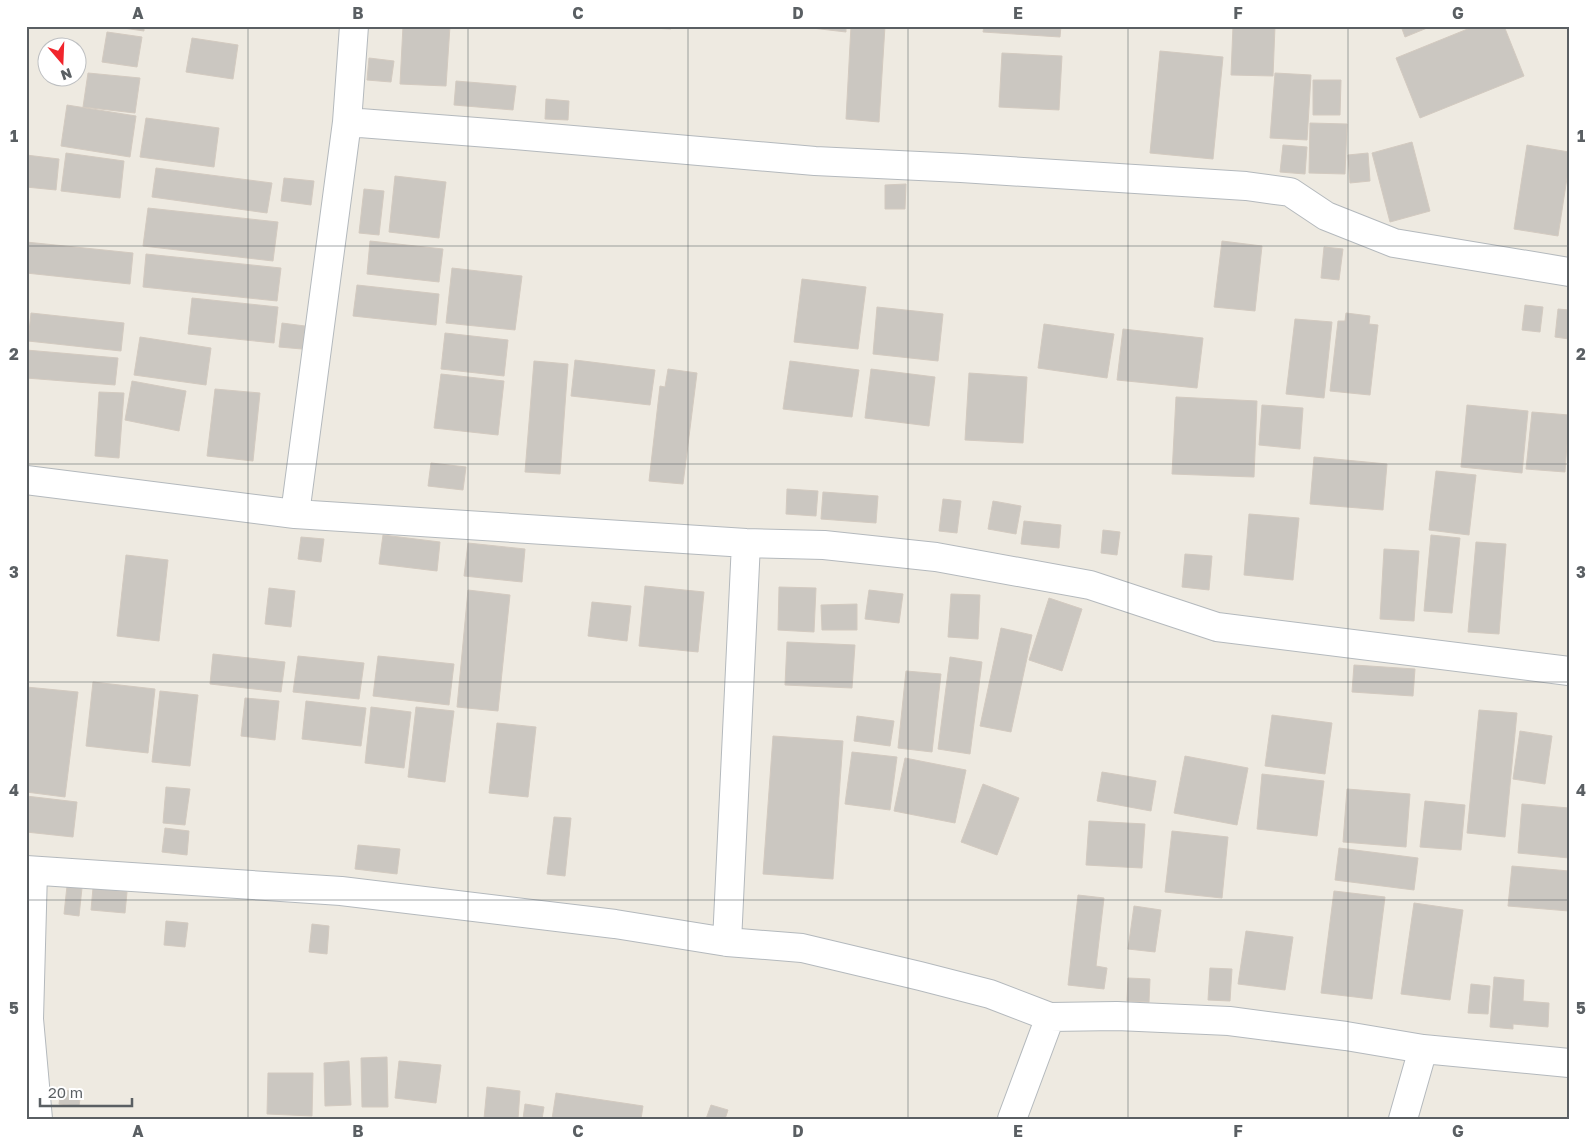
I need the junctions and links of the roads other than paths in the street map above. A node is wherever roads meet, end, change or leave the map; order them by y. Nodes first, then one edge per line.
1 (354, 26) edge
2 (347, 122) junction
3 (1569, 272) edge
4 (26, 480) edge
5 (295, 514) junction
6 (746, 543) junction
7 (1569, 671) edge
8 (30, 871) edge
9 (726, 942) junction
10 (1050, 1017) junction
11 (1424, 1049) junction
12 (1569, 1063) edge
13 (38, 1119) edge
14 (1012, 1119) edge
15 (1403, 1119) edge

1 - 2 street
2 - 3 street
2 - 5 street
4 - 5 street
5 - 6 street
6 - 7 street
6 - 9 street
8 - 9 street
8 - 13 street
9 - 10 street
10 - 11 street
10 - 14 street
11 - 12 street
11 - 15 street

